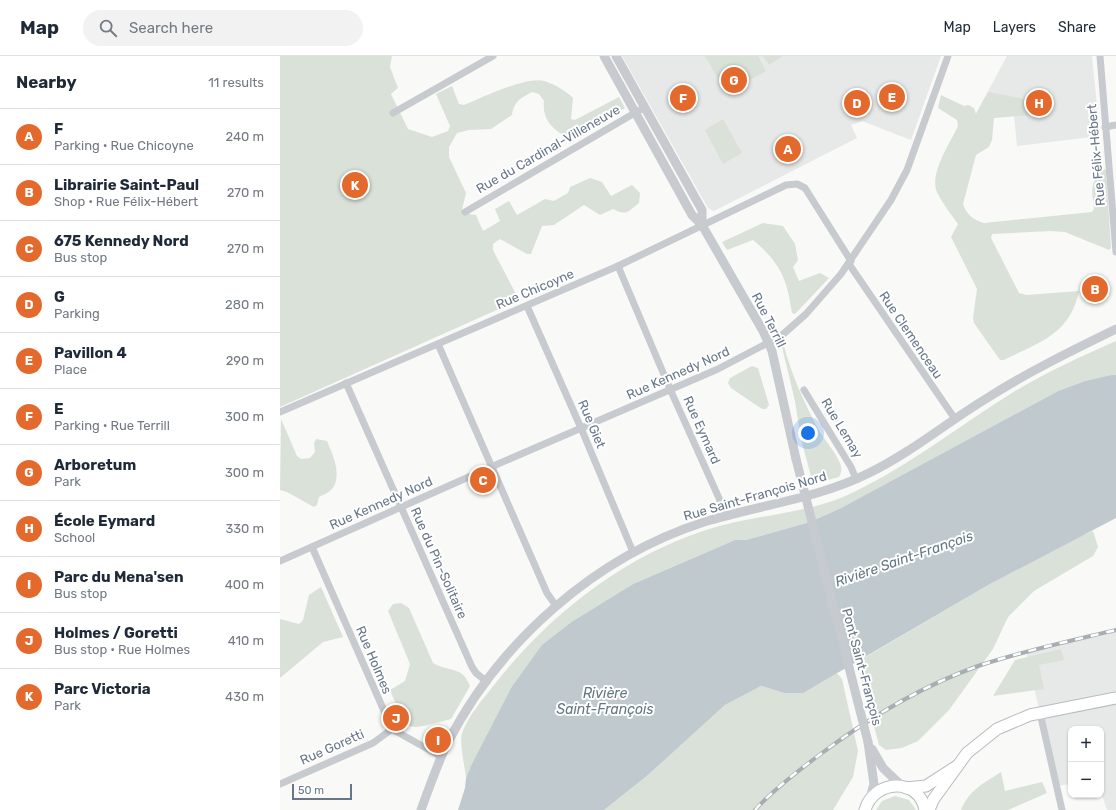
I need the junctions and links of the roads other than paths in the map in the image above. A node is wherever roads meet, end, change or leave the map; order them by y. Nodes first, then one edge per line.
1 (493, 56) edge
2 (604, 56) edge
3 (616, 56) edge
4 (948, 56) edge
5 (1100, 56) edge
6 (644, 107) junction
7 (635, 112) junction
8 (393, 113) dead end
9 (1116, 125) edge
10 (1105, 127) junction
11 (797, 184) joint
12 (465, 212) dead end
13 (702, 226) junction
14 (1116, 252) edge
15 (850, 262) junction
16 (618, 266) junction
17 (527, 306) junction
18 (1116, 329) edge
19 (438, 344) junction
20 (769, 344) junction
21 (346, 383) junction
22 (670, 389) junction
23 (804, 390) dead end
24 (280, 412) edge
25 (954, 419) junction
26 (581, 428) junction
27 (796, 459) joint
28 (491, 467) junction
29 (856, 479) junction
30 (402, 507) junction
31 (727, 516) junction
32 (312, 547) junction
33 (634, 552) junction
34 (280, 561) edge
35 (556, 606) junction
36 (487, 682) junction
37 (1116, 698) edge
38 (1040, 713) junction
39 (392, 729) junction
40 (868, 742) junction
41 (442, 757) junction
42 (957, 766) junction
43 (280, 784) edge
44 (904, 787) junction
45 (870, 798) junction
46 (422, 810) edge
47 (865, 810) edge
48 (925, 810) edge
49 (928, 810) edge
50 (1062, 810) edge

1 - 8 street
2 - 7 street, Rue Terrill
3 - 6 street, Rue Terrill
4 - 15 street, Rue Kennedy Nord
5 - 10 street, Rue Félix-Hébert
6 - 7 street, Rue du Cardinal-Villeneuve
6 - 13 street, Rue Terrill
7 - 12 street, Rue du Cardinal-Villeneuve
7 - 13 street, Rue Terrill
9 - 10 street
10 - 14 street, Rue Félix-Hébert
11 - 13 street, Rue Chicoyne
11 - 15 street, Rue Clemenceau
13 - 16 street, Rue Chicoyne
13 - 20 street, Rue Terrill
15 - 20 street, Rue Kennedy Nord
15 - 25 street, Rue Clemenceau
16 - 17 street, Rue Chicoyne
16 - 22 street, Rue Eymard
17 - 19 street, Rue Chicoyne
17 - 26 street, Rue Giet
18 - 25 street, Rue Saint-François Nord
19 - 21 street, Rue Chicoyne
19 - 28 street
20 - 22 street, Rue Kennedy Nord
20 - 27 street, Rue Terrill
21 - 24 street, Rue Chicoyne
21 - 30 street, Rue du Pin-Solitaire
22 - 26 street, Rue Kennedy Nord
22 - 31 street, Rue Eymard
23 - 29 street, Rue Lemay
25 - 29 street, Rue Saint-François Nord
26 - 28 street, Rue Kennedy Nord
26 - 33 street, Rue Giet
27 - 40 street, Pont Saint-François, bridge
28 - 30 street, Rue Kennedy Nord
28 - 35 street
29 - 31 street, Rue Saint-François Nord
30 - 32 street, Rue Kennedy Nord
30 - 36 street, Rue du Pin-Solitaire
31 - 33 street, Rue Saint-François Nord
32 - 34 street, Rue Kennedy Nord
32 - 39 street, Rue Holmes
33 - 35 street, Rue Saint-François Nord
35 - 36 street, Rue Saint-François Nord
36 - 41 street, Rue Saint-François Nord
37 - 38 main road
38 - 42 main road
38 - 50 street
39 - 41 street
39 - 43 street, Rue Goretti
40 - 44 street
40 - 45 street
41 - 46 street, Rue Saint-François Nord
42 - 44 main road
42 - 49 main road
44 - 45 main road
44 - 48 main road
45 - 47 main road

